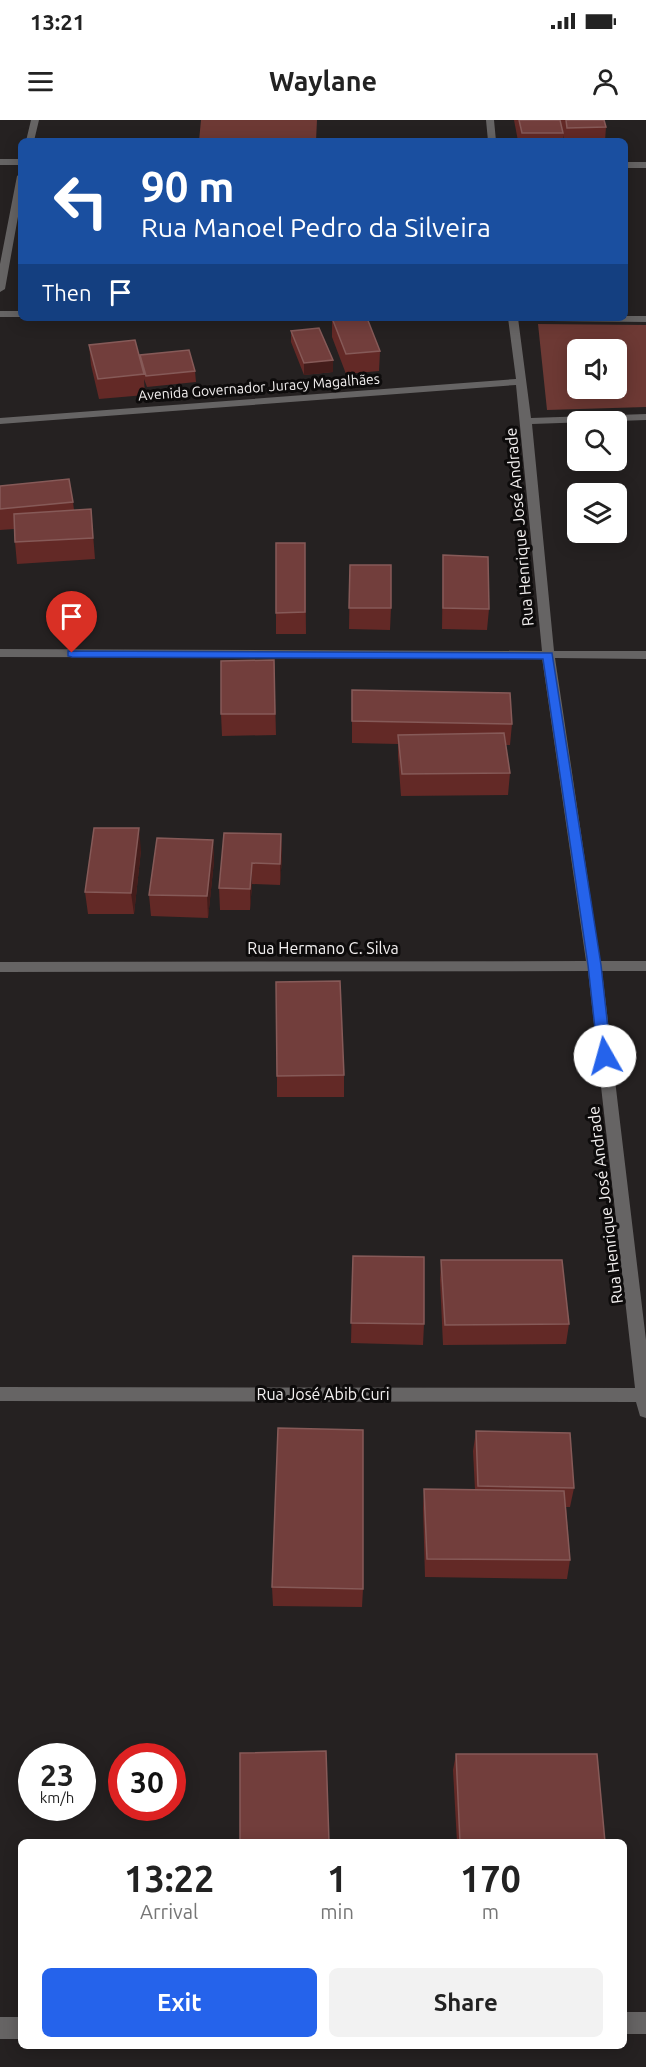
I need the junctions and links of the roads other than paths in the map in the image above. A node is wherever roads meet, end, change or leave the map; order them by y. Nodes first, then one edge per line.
1 (35, 120) edge
2 (490, 120) edge
3 (31, 138) edge
4 (492, 138) edge
5 (0, 162) edge
6 (18, 162) edge
7 (628, 165) edge
8 (646, 165) edge
9 (18, 193) edge
10 (0, 289) edge
11 (0, 314) edge
12 (18, 314) edge
13 (628, 319) edge
14 (646, 319) edge
15 (513, 321) edge
16 (520, 382) junction
17 (646, 417) edge
18 (0, 421) edge
19 (526, 421) junction
20 (0, 653) edge
21 (548, 655) junction
22 (646, 655) edge
23 (594, 965) junction
24 (646, 966) edge
25 (0, 967) edge
26 (0, 1394) edge
27 (645, 1400) edge
28 (627, 2023) edge
29 (646, 2023) edge
30 (0, 2028) edge
31 (18, 2028) edge

1 - 3 street
2 - 4 street
5 - 6 street
7 - 8 street
9 - 10 street
11 - 12 street
13 - 14 street
15 - 16 street, Rua Henrique José Andrade
16 - 18 street, Avenida Governador Juracy Magalhães
16 - 19 street, Rua Henrique José Andrade
17 - 19 street
19 - 21 street, Rua Henrique José Andrade
20 - 21 street
21 - 22 street
21 - 23 street, Rua Henrique José Andrade
23 - 24 street, Rua Hermano C. Silva
23 - 25 street, Rua Hermano C. Silva
23 - 27 street, Rua Henrique José Andrade
26 - 27 street, Rua José Abib Curi
28 - 29 street
30 - 31 street

